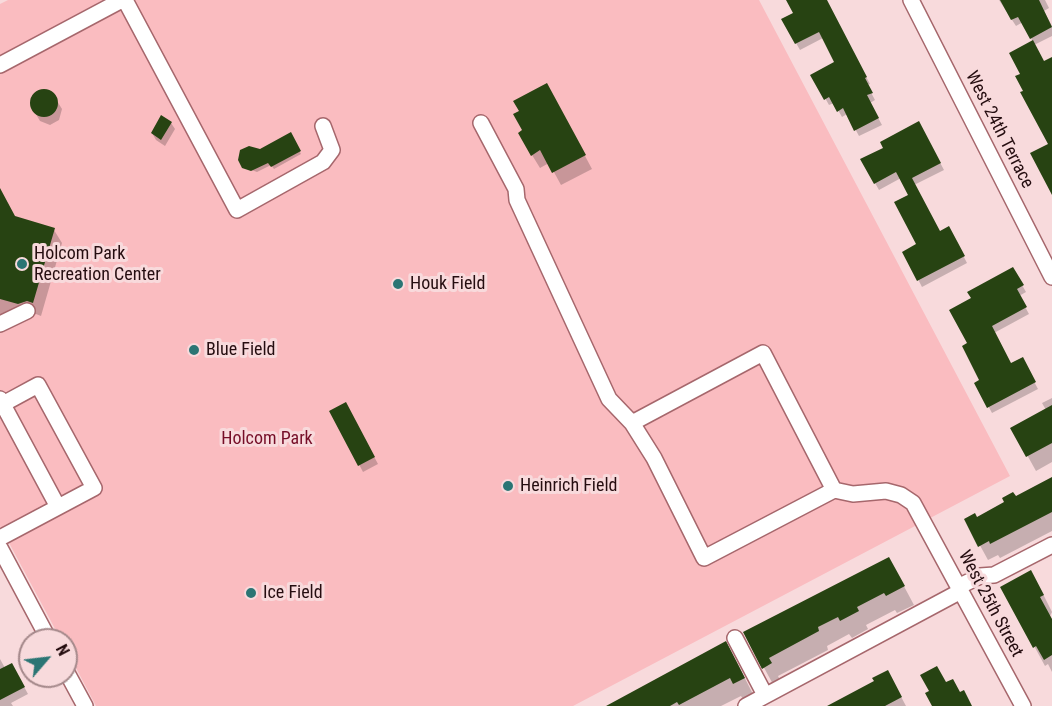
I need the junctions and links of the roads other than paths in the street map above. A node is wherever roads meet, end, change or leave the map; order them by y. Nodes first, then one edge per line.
1 (124, 0) edge
2 (911, 0) edge
3 (0, 65) edge
4 (481, 123) dead end
5 (323, 126) dead end
6 (1052, 277) edge
7 (27, 310) dead end
8 (0, 324) edge
9 (1, 402) edge
10 (632, 423) junction
11 (834, 490) junction
12 (58, 507) junction
13 (0, 538) edge
14 (1052, 545) edge
15 (0, 548) edge
16 (959, 589) junction
17 (43, 628) edge
18 (735, 638) dead end
19 (75, 688) edge
20 (765, 695) junction
21 (85, 706) edge
22 (746, 706) edge
23 (1023, 706) edge

1 - 3 street
1 - 5 street
2 - 6 street, West 24th Terrace
4 - 10 street
7 - 8 street
9 - 12 street
9 - 12 street
10 - 11 street
10 - 11 street
11 - 16 street, West 25th Street
12 - 13 street
14 - 16 street
15 - 17 street
16 - 20 street
16 - 23 street, West 25th Street
18 - 20 street
19 - 21 street
20 - 22 street

